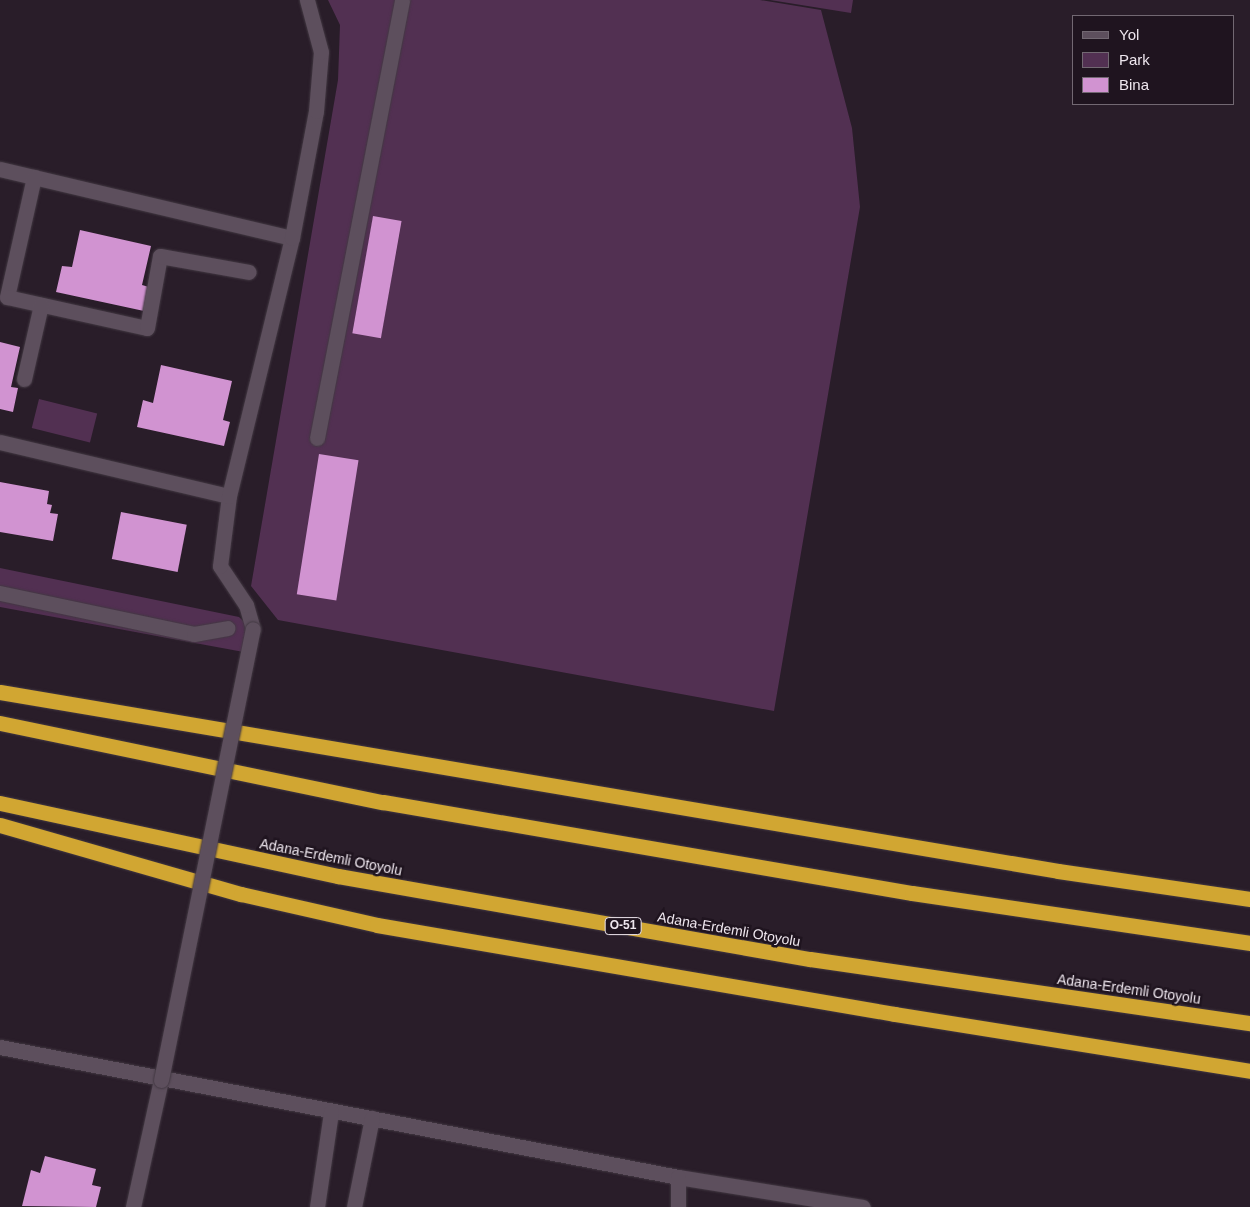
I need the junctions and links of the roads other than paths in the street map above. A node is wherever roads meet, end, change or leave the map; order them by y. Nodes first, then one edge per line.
1 (307, 0) edge
2 (402, 0) edge
3 (0, 169) edge
4 (34, 177) junction
5 (292, 238) junction
6 (249, 272) dead end
7 (4, 297) edge
8 (41, 305) junction
9 (24, 378) dead end
10 (317, 438) dead end
11 (0, 442) edge
12 (229, 496) junction
13 (0, 593) edge
14 (227, 628) dead end
15 (0, 692) edge
16 (0, 723) edge
17 (0, 803) edge
18 (0, 825) edge
19 (1250, 899) edge
20 (1250, 943) edge
21 (1250, 1023) edge
22 (0, 1047) edge
23 (1250, 1071) edge
24 (161, 1080) junction
25 (331, 1112) junction
26 (372, 1118) junction
27 (678, 1176) junction
28 (133, 1207) edge
29 (317, 1207) edge
30 (354, 1207) edge
31 (678, 1207) edge
32 (863, 1207) edge

1 - 5 street
2 - 10 street
3 - 4 street
4 - 5 street
4 - 7 street
5 - 12 street
6 - 8 street
7 - 8 street
8 - 9 street
11 - 12 street
12 - 24 street, bridge
13 - 14 street
15 - 19 highway
16 - 20 highway
17 - 21 highway, Adana-Erdemli Otoyolu / O-51
18 - 23 highway
22 - 24 street
24 - 25 street
24 - 28 street
25 - 26 street
25 - 29 street
26 - 27 street
26 - 30 street
27 - 31 street
27 - 32 street

